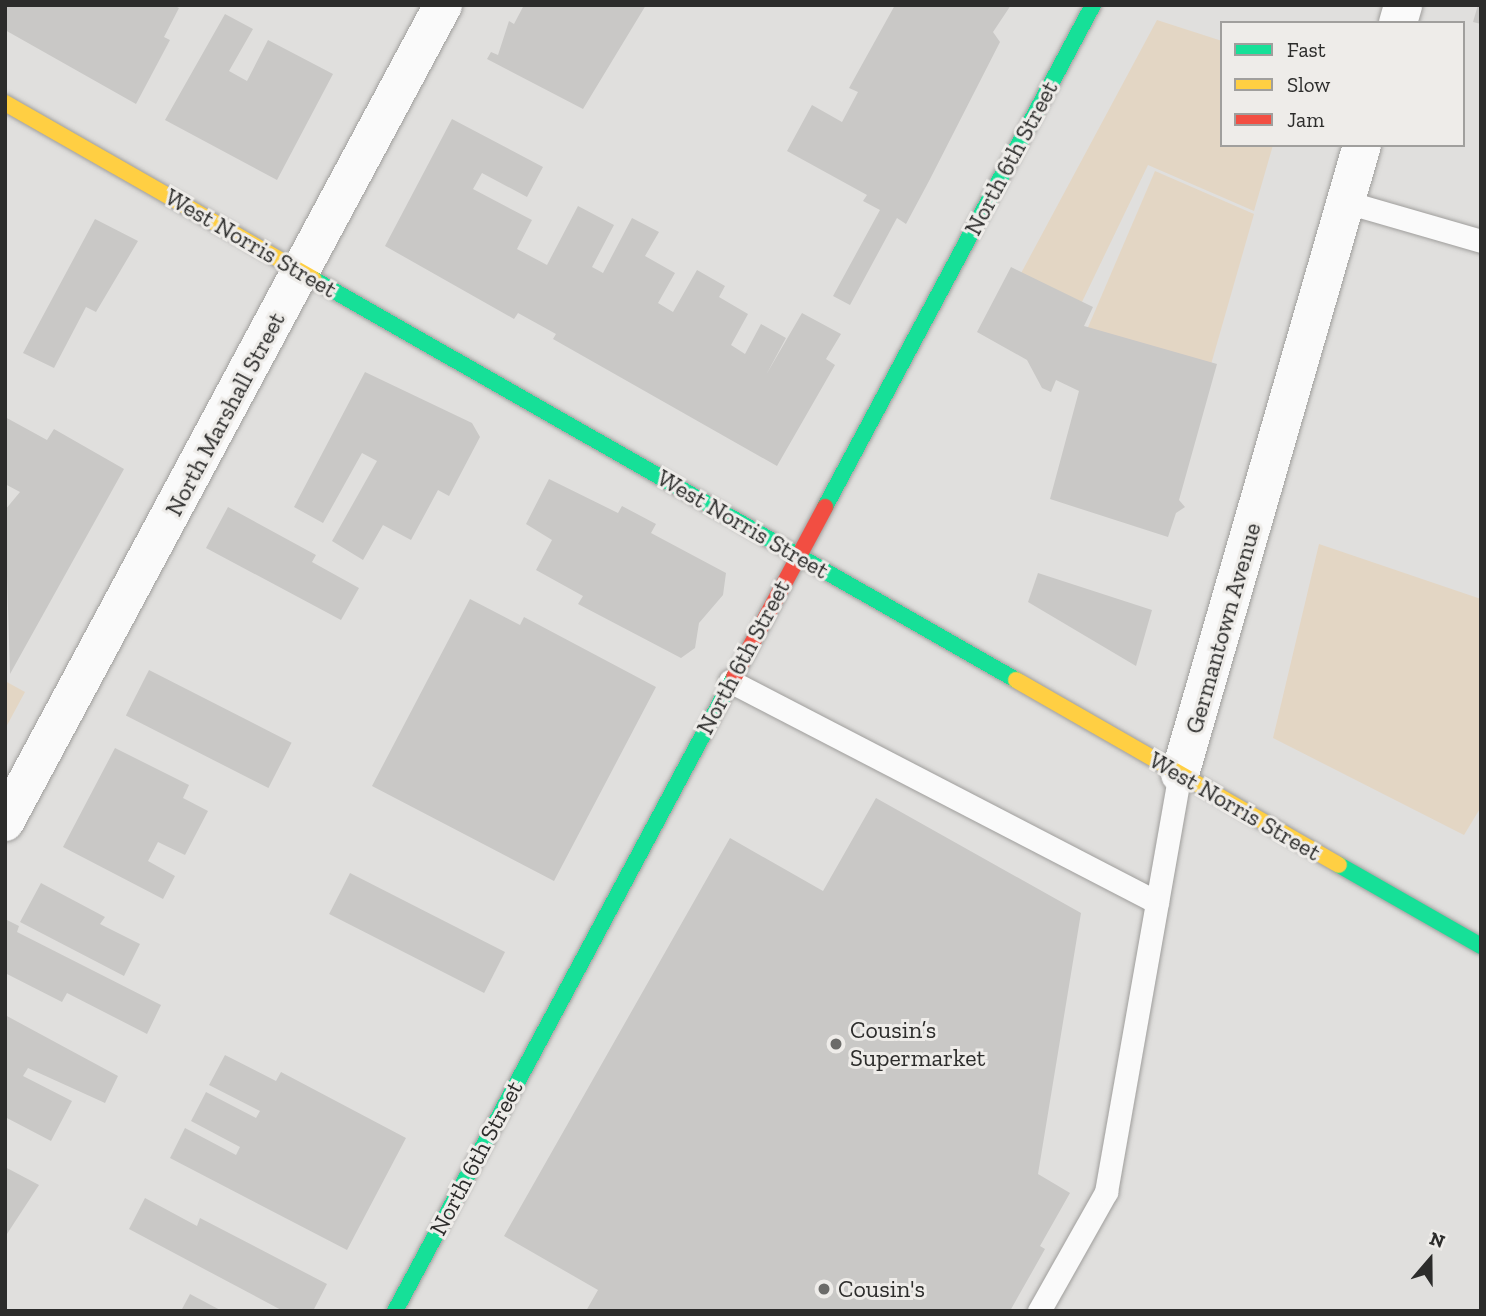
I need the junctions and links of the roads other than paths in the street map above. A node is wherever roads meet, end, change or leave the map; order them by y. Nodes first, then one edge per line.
1 (443, 5) edge
2 (1093, 5) edge
3 (5, 103) edge
4 (1361, 147) edge
5 (1346, 202) junction
6 (1481, 241) edge
7 (302, 272) junction
8 (797, 555) junction
9 (730, 681) junction
10 (1180, 774) junction
11 (5, 822) edge
12 (1157, 902) junction
13 (1479, 941) edge
14 (395, 1311) edge
15 (1039, 1311) edge

1 - 7 street, North Marshall Street
2 - 8 street, North 6th Street
3 - 7 street, West Norris Street
4 - 5 street, Germantown Avenue
5 - 6 lane
5 - 10 street, Germantown Avenue
7 - 8 street, West Norris Street
7 - 11 street, North Marshall Street
8 - 9 street, North 6th Street
8 - 10 street, West Norris Street
9 - 12 lane
9 - 14 street, North 6th Street
10 - 12 lane, Germantown Avenue
10 - 13 street, West Norris Street
12 - 15 lane, Germantown Avenue

